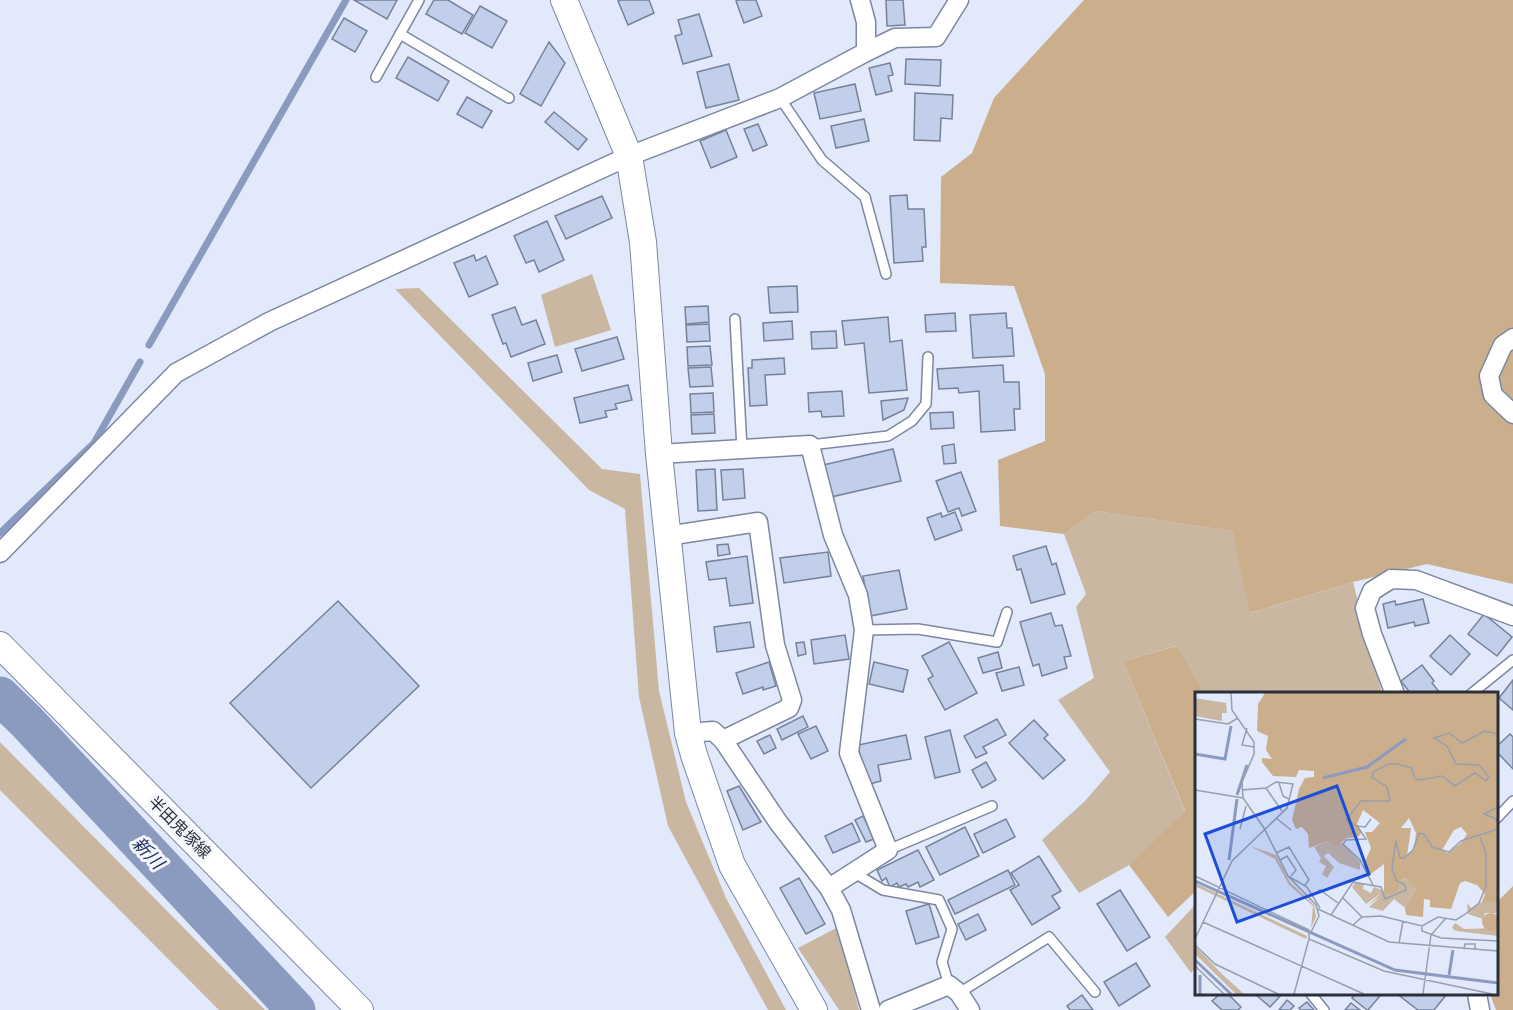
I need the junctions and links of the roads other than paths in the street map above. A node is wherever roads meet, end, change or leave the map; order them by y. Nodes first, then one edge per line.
1 (419, 0) edge
2 (860, 0) edge
3 (959, 0) edge
4 (568, 2) edge
5 (400, 34) junction
6 (866, 52) junction
7 (376, 77) dead end
8 (508, 98) dead end
9 (780, 98) junction
10 (629, 156) junction
11 (886, 274) dead end
12 (735, 319) dead end
13 (1513, 338) edge
14 (928, 357) dead end
15 (1513, 414) edge
16 (810, 445) junction
17 (742, 449) junction
18 (659, 454) junction
19 (667, 536) junction
20 (0, 553) edge
21 (1007, 612) dead end
22 (1513, 616) edge
23 (864, 630) junction
24 (0, 645) edge
25 (1513, 660) edge
26 (1395, 692) edge
27 (1472, 692) edge
28 (688, 733) junction
29 (723, 740) junction
30 (1513, 801) edge
31 (992, 806) dead end
32 (1498, 818) edge
33 (888, 850) junction
34 (854, 872) junction
35 (829, 888) junction
36 (954, 989) junction
37 (1095, 992) dead end
38 (1313, 995) edge
39 (1477, 995) edge
40 (360, 1010) edge
41 (814, 1010) edge
42 (871, 1010) edge
43 (888, 1010) edge
44 (970, 1010) edge
45 (1324, 1010) edge
46 (1480, 1010) edge

1 - 5 lane
2 - 6 street
3 - 6 street
4 - 10 street
5 - 7 lane
5 - 8 lane
6 - 9 street
9 - 10 street
9 - 11 lane
10 - 18 street
10 - 20 street
12 - 17 lane
13 - 15 street
14 - 16 lane
16 - 17 street
16 - 23 street
17 - 18 street
18 - 19 street
19 - 28 street
19 - 29 street
21 - 23 lane
22 - 26 street
23 - 33 street
24 - 40 street, 半田鬼塚線
25 - 27 lane
28 - 29 street
28 - 41 street
29 - 35 street
30 - 32 lane
31 - 33 lane
33 - 34 street
34 - 35 street
34 - 36 lane
35 - 42 street
36 - 37 lane
36 - 43 street
36 - 44 street
38 - 45 lane
39 - 46 street

